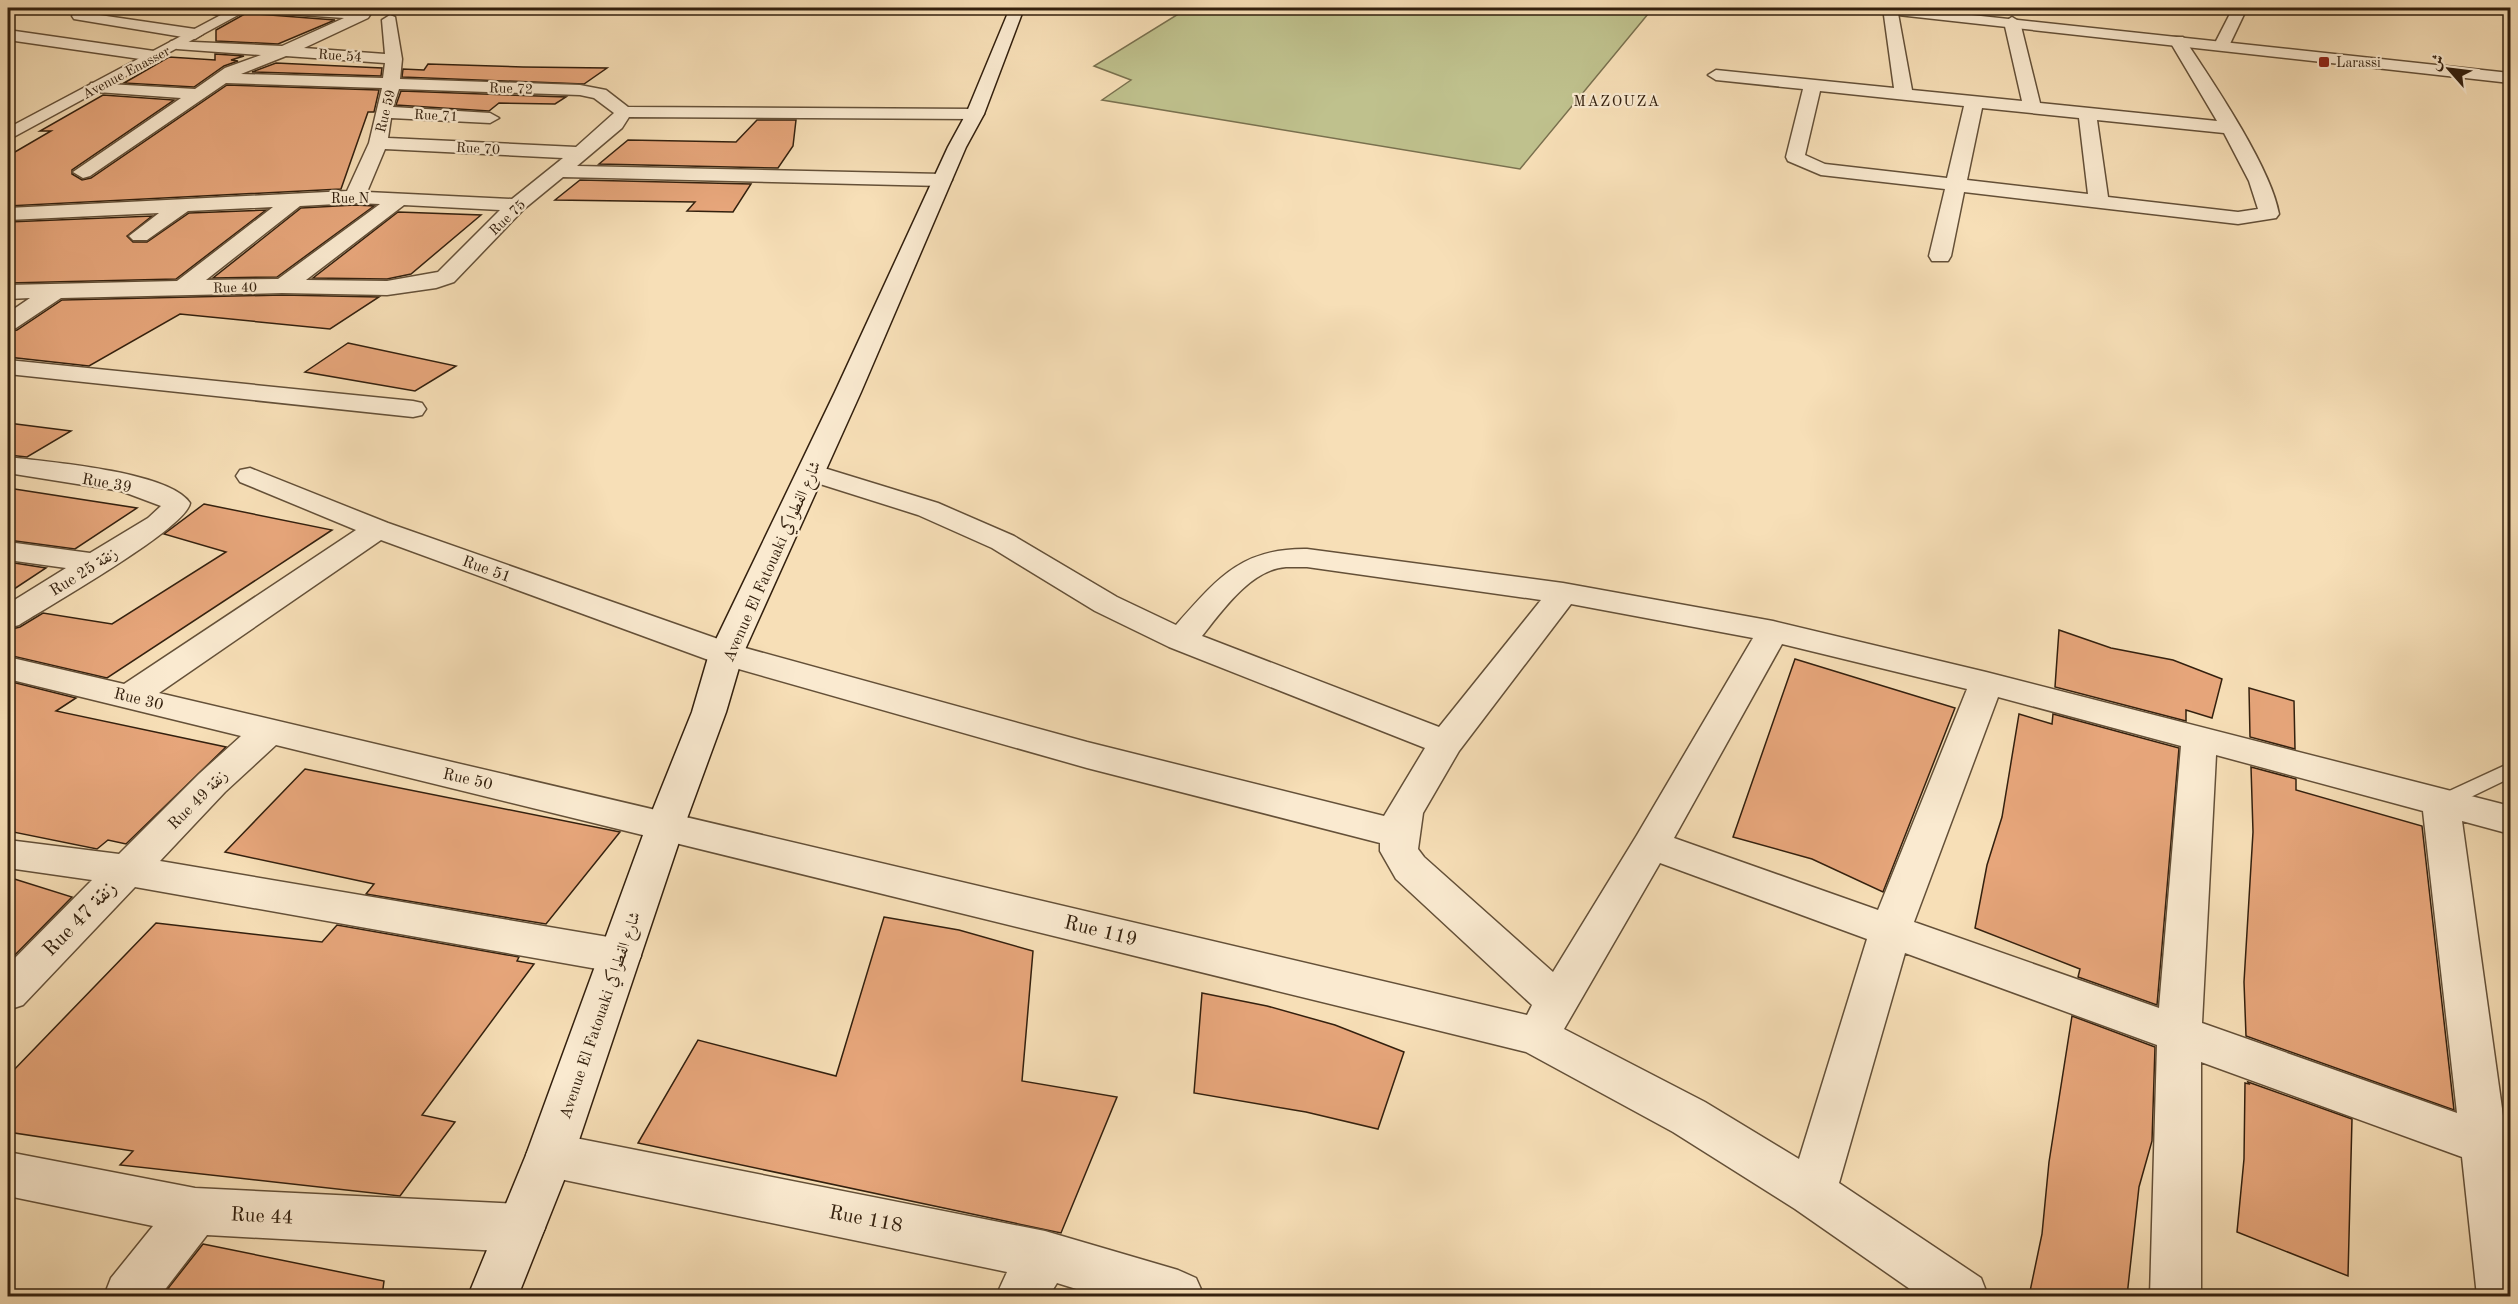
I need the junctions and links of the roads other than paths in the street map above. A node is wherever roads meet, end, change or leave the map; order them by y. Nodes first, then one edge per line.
1 (106, 8) edge
2 (207, 8) edge
3 (257, 8) edge
4 (1017, 8) edge
5 (1302, 8) edge
6 (1327, 8) edge
7 (1870, 8) edge
8 (1890, 8) edge
9 (2240, 8) edge
10 (241, 9) edge
11 (363, 15) junction
12 (2012, 22) junction
13 (46, 25) dead end
14 (144, 26) junction
15 (195, 34) junction
16 (8, 35) edge
17 (2177, 40) junction
18 (177, 44) junction
19 (2222, 45) junction
20 (77, 47) junction
21 (285, 51) junction
22 (154, 56) junction
23 (394, 59) junction
24 (1716, 75) dead end
25 (221, 78) junction
26 (2511, 78) edge
27 (392, 84) junction
28 (1813, 85) junction
29 (98, 87) junction
30 (197, 94) junction
31 (1904, 95) junction
32 (1974, 102) junction
33 (2033, 108) junction
34 (383, 112) junction
35 (624, 112) junction
36 (2087, 113) junction
37 (975, 114) junction
38 (490, 118) dead end
39 (2228, 128) junction
40 (8, 135) edge
41 (378, 143) junction
42 (579, 153) junction
43 (561, 171) junction
44 (83, 172) dead end
45 (942, 180) junction
46 (1957, 185) junction
47 (355, 197) junction
48 (400, 199) junction
49 (295, 200) junction
50 (2099, 202) junction
51 (518, 205) junction
52 (182, 206) junction
53 (8, 214) edge
54 (140, 236) dead end
55 (1940, 256) dead end
56 (456, 267) joint
57 (283, 286) junction
58 (182, 288) junction
59 (56, 291) junction
60 (8, 292) edge
61 (8, 323) edge
62 (8, 366) edge
63 (413, 409) dead end
64 (8, 465) edge
65 (811, 472) junction
66 (250, 476) dead end
67 (158, 524) joint
68 (378, 529) junction
69 (8, 551) edge
70 (96, 563) junction
71 (1563, 593) junction
72 (8, 618) edge
73 (1773, 631) junction
74 (1181, 640) junction
75 (726, 654) junction
76 (8, 668) edge
77 (1986, 683) junction
78 (131, 696) junction
79 (269, 731) junction
80 (2199, 738) junction
81 (1446, 743) junction
82 (2511, 770) edge
83 (2441, 803) junction
84 (2511, 820) edge
85 (666, 824) junction
86 (1399, 834) junction
87 (1651, 845) junction
88 (8, 854) edge
89 (126, 870) junction
90 (1891, 929) junction
91 (620, 956) junction
92 (8, 992) edge
93 (1547, 1019) junction
94 (2180, 1036) junction
95 (2497, 1148) edge
96 (550, 1155) junction
97 (8, 1174) edge
98 (1812, 1193) junction
99 (195, 1211) junction
100 (520, 1228) junction
101 (1045, 1255) junction
102 (129, 1296) edge
103 (493, 1296) edge
104 (1021, 1296) edge
105 (1178, 1296) edge
106 (1963, 1296) edge
107 (2175, 1296) edge
108 (2503, 1296) edge

1 - 14 street
2 - 10 street
3 - 11 street
4 - 37 street, Avenue El Fatouaki شارع الفطواكي
5 - 6 street
7 - 8 street
8 - 12 street
8 - 31 street
9 - 19 street
10 - 15 street, Avenue Enasser
11 - 21 street
11 - 23 street, Rue 59
12 - 17 street
12 - 33 street
13 - 16 street
14 - 15 street
14 - 20 street
15 - 18 street, Avenue Enasser
16 - 20 street
17 - 19 street
17 - 39 street
18 - 21 street, Rue 54
18 - 22 street, Avenue Enasser
19 - 26 street
20 - 22 street
21 - 23 street, Rue 54
21 - 25 street
22 - 29 street, Avenue Enasser
23 - 27 street, Rue 59
24 - 28 street
25 - 27 street, Rue 72
25 - 30 street
27 - 34 street, Rue 59
27 - 35 street, Rue 72
28 - 31 street
28 - 46 street
29 - 30 street
29 - 40 street, Avenue Enasser
30 - 44 street
31 - 32 street
32 - 33 street
32 - 46 street
33 - 36 street
34 - 38 street, Rue 71
34 - 41 street, Rue 59
35 - 37 street
35 - 42 street, Rue 75
36 - 39 street
36 - 50 street
37 - 45 street, Avenue El Fatouaki شارع الفطواكي
39 - 50 street
41 - 42 street, Rue 70
41 - 47 street, Rue 59
42 - 43 street, Rue 75
43 - 45 street
43 - 51 street, Rue 75
45 - 65 street, Avenue El Fatouaki شارع الفطواكي
46 - 50 street
46 - 55 street
47 - 48 street, Rue N
47 - 49 street, Rue N
48 - 51 street, Rue N
48 - 57 street
49 - 52 street, Rue N
49 - 58 street
51 - 56 street, Rue 75
52 - 53 street, Rue N
52 - 54 street
56 - 57 street, Rue 40
57 - 58 street, Rue 40
58 - 59 street, Rue 40
59 - 60 street, Rue 40
59 - 61 street
62 - 63 street
64 - 67 street, Rue 39
65 - 74 street
65 - 75 street, Avenue El Fatouaki شارع الفطواكي
66 - 68 street, Rue 51
67 - 70 street, Rue 25 زنقة
68 - 75 street, Rue 51
68 - 78 street
69 - 70 street
70 - 72 street, Rue 25 زنقة
71 - 73 street
71 - 74 street
71 - 81 street
73 - 77 street
73 - 87 street
74 - 81 street
75 - 85 street, Avenue El Fatouaki شارع الفطواكي
75 - 86 street, Rue 51
76 - 78 street, Rue 30
77 - 80 street
77 - 90 street
78 - 79 street, Rue 30
79 - 85 street, Rue 50
79 - 89 street, Rue 49 زنقة
80 - 83 street
80 - 94 street
81 - 86 street
82 - 83 lane
83 - 84 street
83 - 95 street
85 - 91 street, Avenue El Fatouaki شارع الفطواكي
85 - 93 street, Rue 119
86 - 93 street
87 - 90 street
87 - 93 street
88 - 89 street
89 - 91 street
89 - 92 street, Rue 47 زنقة
90 - 94 street
90 - 98 street
91 - 96 street, Avenue El Fatouaki شارع الفطواكي
93 - 98 street
94 - 95 street
94 - 107 street
95 - 108 street
96 - 100 street, Avenue El Fatouaki شارع الفطواكي
96 - 101 street, Rue 118
97 - 99 street, Rue 44
98 - 106 street
99 - 100 street, Rue 44
99 - 102 street
100 - 103 street, Avenue El Fatouaki شارع الفطواكي
101 - 104 street
101 - 105 street, Rue 118

